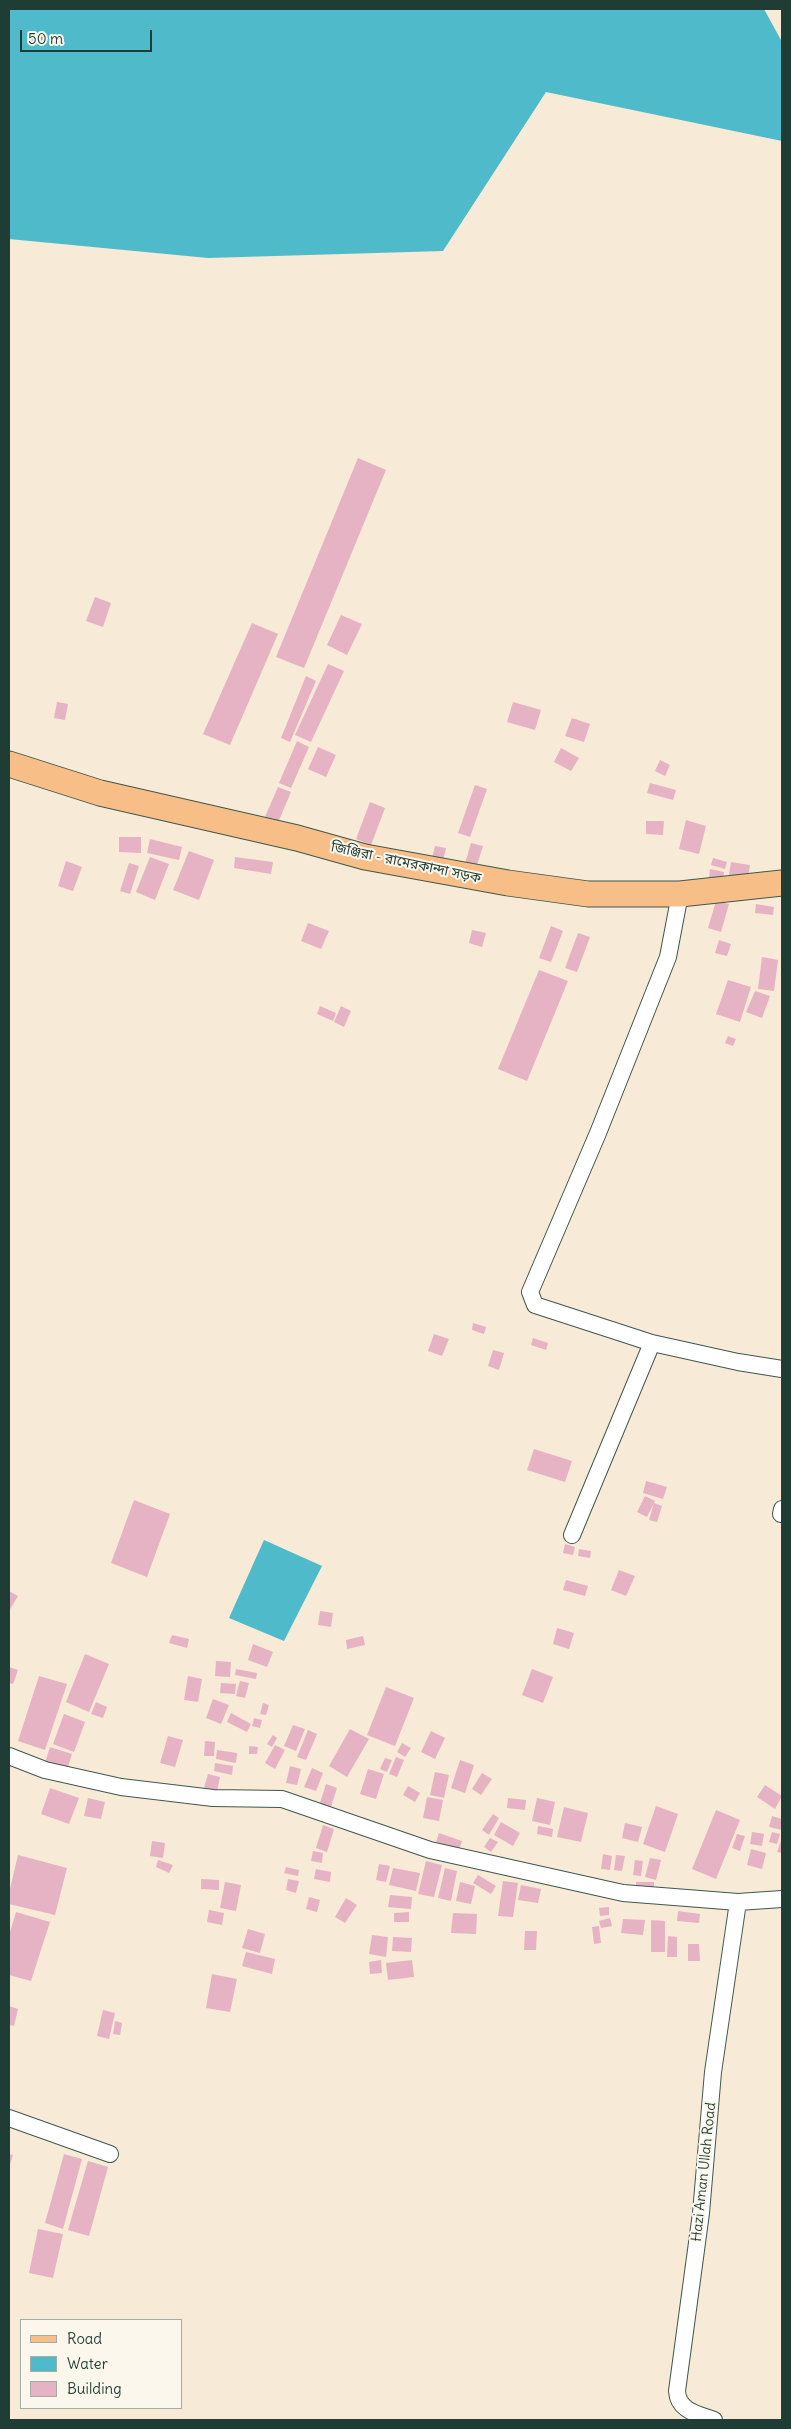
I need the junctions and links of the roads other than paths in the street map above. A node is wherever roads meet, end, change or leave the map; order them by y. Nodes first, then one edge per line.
1 (9, 764) edge
2 (782, 883) edge
3 (680, 894) junction
4 (652, 1343) junction
5 (782, 1369) edge
6 (572, 1535) dead end
7 (9, 1756) edge
8 (782, 1899) edge
9 (738, 1902) junction
10 (9, 2118) edge
11 (110, 2154) dead end
12 (714, 2420) edge

1 - 3 main road, জিঞ্জিরা - রামেরকান্দা সড়ক
2 - 3 main road, জিঞ্জিরা - রামেরকান্দা সড়ক
3 - 4 street
4 - 5 street
4 - 6 street
7 - 9 street
8 - 9 street
9 - 12 street, Hazi Aman Ullah Road
10 - 11 street

